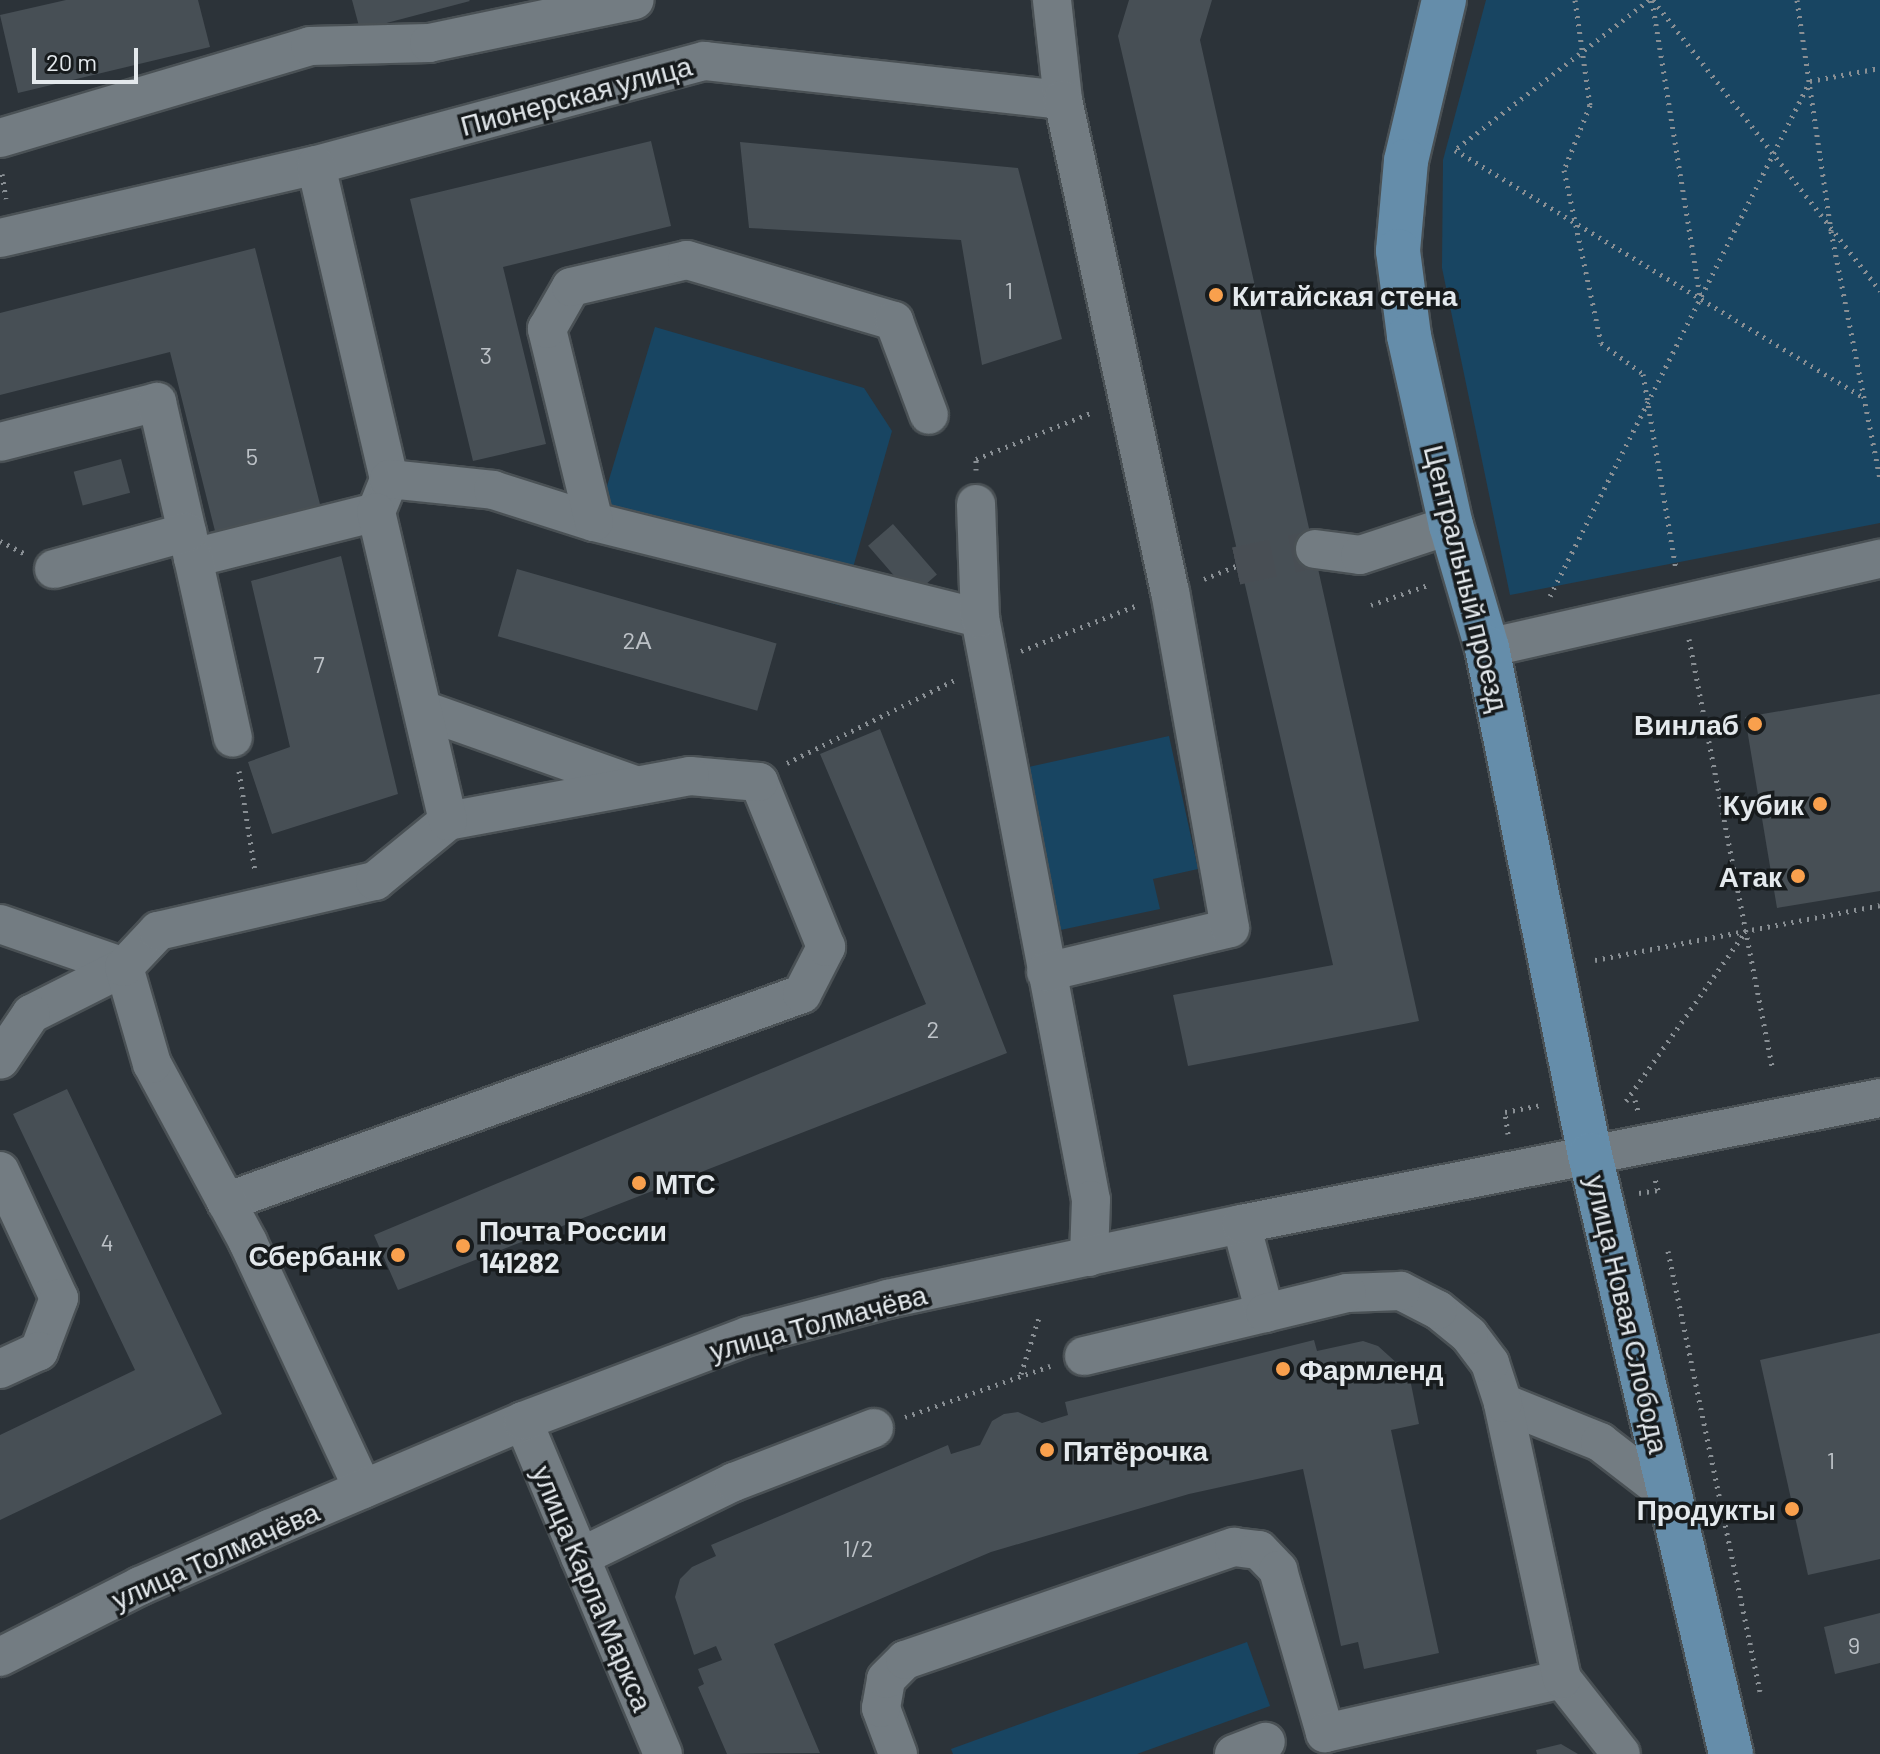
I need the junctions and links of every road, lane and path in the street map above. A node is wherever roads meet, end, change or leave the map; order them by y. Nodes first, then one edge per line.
1 (635, 0) edge
2 (1052, 0) edge
3 (1444, 0) edge
4 (1575, 0) edge
5 (1651, 0) edge
6 (1797, 0) edge
7 (1582, 51) junction
8 (1880, 68) edge
9 (1810, 81) junction
10 (1063, 100) junction
11 (0, 138) edge
12 (1772, 155) junction
13 (316, 165) junction
14 (1576, 223) junction
15 (1831, 231) junction
16 (0, 238) edge
17 (1880, 291) edge
18 (1700, 298) junction
19 (1863, 397) junction
20 (1128, 398) junction
21 (1648, 402) junction
22 (929, 415) dead end
23 (0, 442) edge
24 (1880, 478) edge
25 (382, 496) junction
26 (976, 504) joint
27 (594, 522) junction
28 (1451, 525) junction
29 (190, 545) junction
30 (1315, 549) tunnel mouth
31 (1880, 559) edge
32 (54, 569) dead end
33 (1682, 602) junction
34 (980, 618) junction
35 (1530, 636) junction
36 (1487, 648) junction
37 (423, 710) junction
38 (233, 738) joint
39 (637, 786) junction
40 (448, 821) junction
41 (1880, 905) edge
42 (261, 907) junction
43 (0, 924) edge
44 (1746, 931) junction
45 (1595, 960) dead end
46 (124, 967) junction
47 (1046, 972) junction
48 (0, 1060) edge
49 (1772, 1066) dead end
50 (1880, 1098) edge
51 (1626, 1101) dead end
52 (1590, 1155) junction
53 (0, 1171) edge
54 (226, 1202) junction
55 (1241, 1224) junction
56 (1668, 1251) dead end
57 (1089, 1257) junction
58 (1265, 1313) junction
59 (1040, 1314) dead end
60 (1084, 1356) joint
61 (0, 1369) edge
62 (1021, 1374) junction
63 (1503, 1403) junction
64 (523, 1421) junction
65 (874, 1428) joint
66 (363, 1489) junction
67 (1670, 1496) junction
68 (580, 1557) junction
69 (0, 1657) edge
70 (1562, 1679) junction
71 (1763, 1705) dead end
72 (1327, 1743) edge
73 (663, 1754) edge
74 (898, 1754) edge
75 (1621, 1754) edge
76 (1731, 1754) edge

1 - 11 street
2 - 10 street
3 - 28 main road, Центральный проезд
4 - 7 path
5 - 7 path
5 - 12 path
5 - 18 path
6 - 9 path
7 - 14 path
7 - 14 path
8 - 9 path
9 - 12 path
9 - 15 path
10 - 13 street, Пионерская улица
10 - 20 street
12 - 15 path
12 - 18 path
13 - 16 street, Пионерская улица
13 - 25 street
14 - 18 path
14 - 21 path
15 - 17 path
15 - 19 path
18 - 19 path
18 - 21 path
19 - 24 path
20 - 26 path
20 - 47 street
21 - 33 path
21 - 35 path
22 - 27 street
23 - 29 street
25 - 27 street
25 - 29 street
25 - 37 street
26 - 34 street
27 - 34 street
28 - 30 street
28 - 36 main road, Центральный проезд
29 - 32 street
29 - 38 street
31 - 33 street
33 - 35 street
33 - 44 path
34 - 47 street
35 - 36 street
36 - 52 main road, Центральный проезд
37 - 39 street
37 - 40 street
38 - 42 path
39 - 40 street
39 - 54 street
40 - 42 street
41 - 44 path
42 - 46 street
43 - 46 street
44 - 45 path
44 - 49 path
44 - 51 path
46 - 48 street
46 - 54 street
47 - 57 street
50 - 52 street, улица Толмачёва
52 - 55 street, улица Толмачёва
52 - 67 main road, улица Новая Слобода
53 - 61 street
54 - 66 street
55 - 57 street, улица Толмачёва
55 - 58 street
56 - 71 path
57 - 64 street, улица Толмачёва
58 - 60 street
58 - 63 street
59 - 62 path
60 - 62 path
62 - 65 path
63 - 67 street
63 - 70 street
64 - 66 street, улица Толмачёва
64 - 68 street, улица Карла Маркса
65 - 68 street
66 - 69 street, улица Толмачёва
67 - 76 main road, улица Новая Слобода
68 - 73 street, улица Карла Маркса
70 - 72 street
70 - 75 street
72 - 74 street

